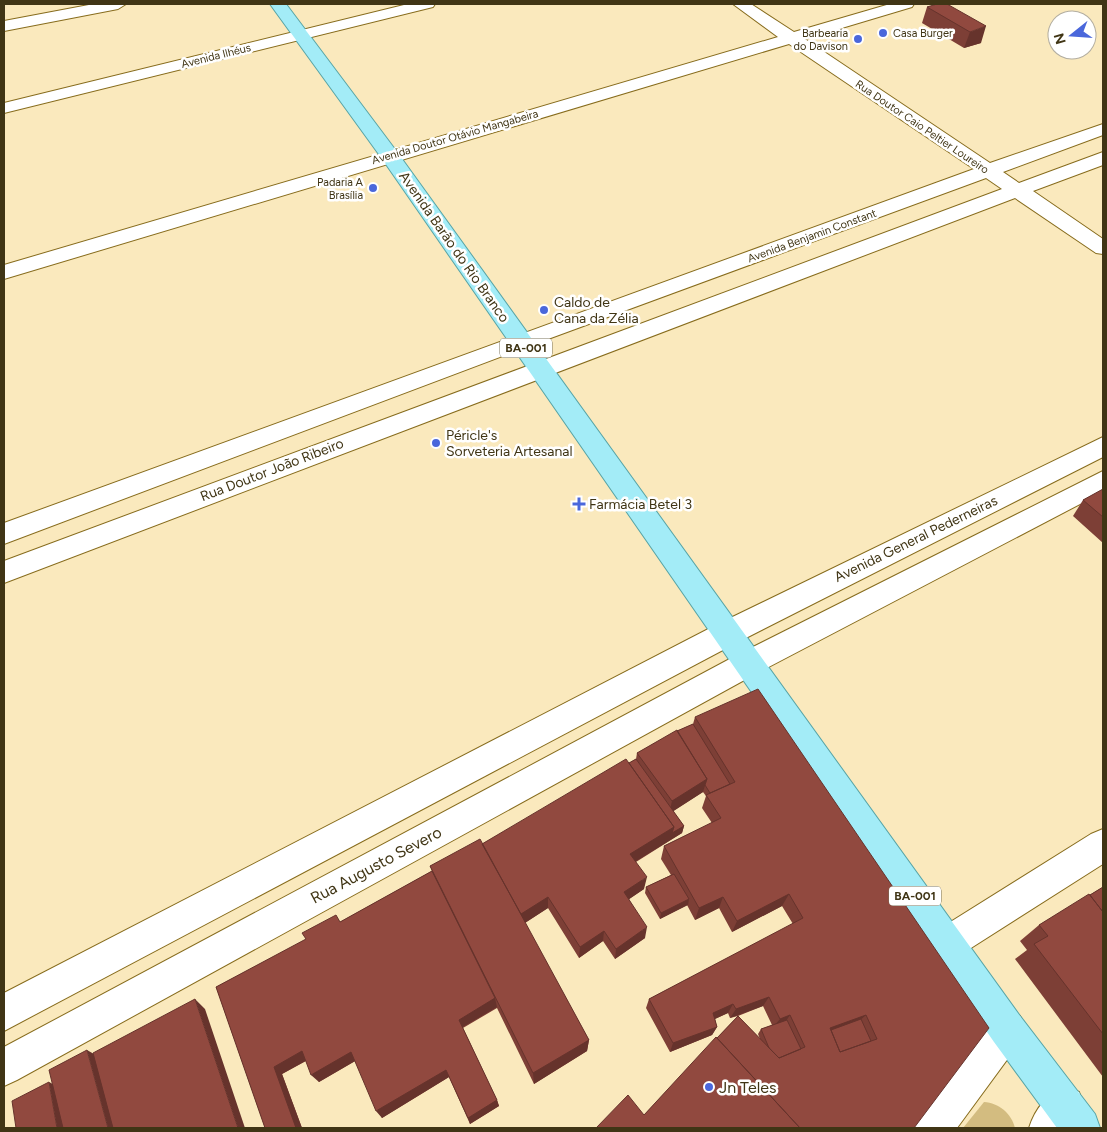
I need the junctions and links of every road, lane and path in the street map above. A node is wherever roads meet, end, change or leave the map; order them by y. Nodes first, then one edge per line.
1 (59, 4) edge
2 (118, 4) edge
3 (278, 4) edge
4 (427, 4) edge
5 (741, 4) edge
6 (906, 4) edge
7 (4, 14) edge
8 (4, 26) edge
9 (300, 36) junction
10 (791, 38) junction
11 (4, 108) edge
12 (1103, 129) edge
13 (390, 156) junction
14 (1103, 158) edge
15 (989, 172) junction
16 (1018, 191) junction
17 (1103, 248) edge
18 (4, 272) edge
19 (521, 341) junction
20 (540, 369) junction
21 (1103, 446) edge
22 (1103, 481) edge
23 (4, 534) edge
24 (4, 572) edge
25 (728, 632) junction
26 (749, 663) junction
27 (1103, 845) edge
28 (948, 943) junction
29 (4, 1012) edge
30 (1007, 1029) junction
31 (4, 1067) edge
32 (1065, 1121) edge
33 (932, 1128) edge

1 - 7 street
2 - 8 street
3 - 9 main road, Avenida Barão do Rio Branco / BA-001
4 - 9 street, Avenida Ilhéus
5 - 10 street, Rua Doutor Caio Peltier Loureiro
6 - 10 street, Avenida Doutor Otávio Mangabeira
9 - 11 street, Avenida Ilhéus
9 - 13 main road, Avenida Barão do Rio Branco / BA-001
10 - 13 street, Avenida Doutor Otávio Mangabeira
10 - 15 street, Rua Doutor Caio Peltier Loureiro
12 - 15 street, Avenida Benjamin Constant
13 - 18 street, Avenida Doutor Otávio Mangabeira
13 - 19 main road, Avenida Barão do Rio Branco / BA-001
14 - 16 street
15 - 16 street, Rua Doutor Caio Peltier Loureiro
15 - 19 street, Avenida Benjamin Constant
16 - 17 street, Rua Doutor Caio Peltier Loureiro
16 - 20 street
19 - 20 main road, Avenida Barão do Rio Branco / BA-001
19 - 23 street
20 - 24 street, Rua Doutor João Ribeiro
20 - 25 main road, Avenida Barão do Rio Branco / BA-001
21 - 25 street, Avenida General Pederneiras
22 - 26 street
25 - 26 main road, Avenida Barão do Rio Branco / BA-001
25 - 29 street
26 - 28 main road, BA-001
26 - 31 street, Rua Augusto Severo
27 - 28 street
28 - 30 main road, BA-001
30 - 32 main road, BA-001
30 - 33 street

